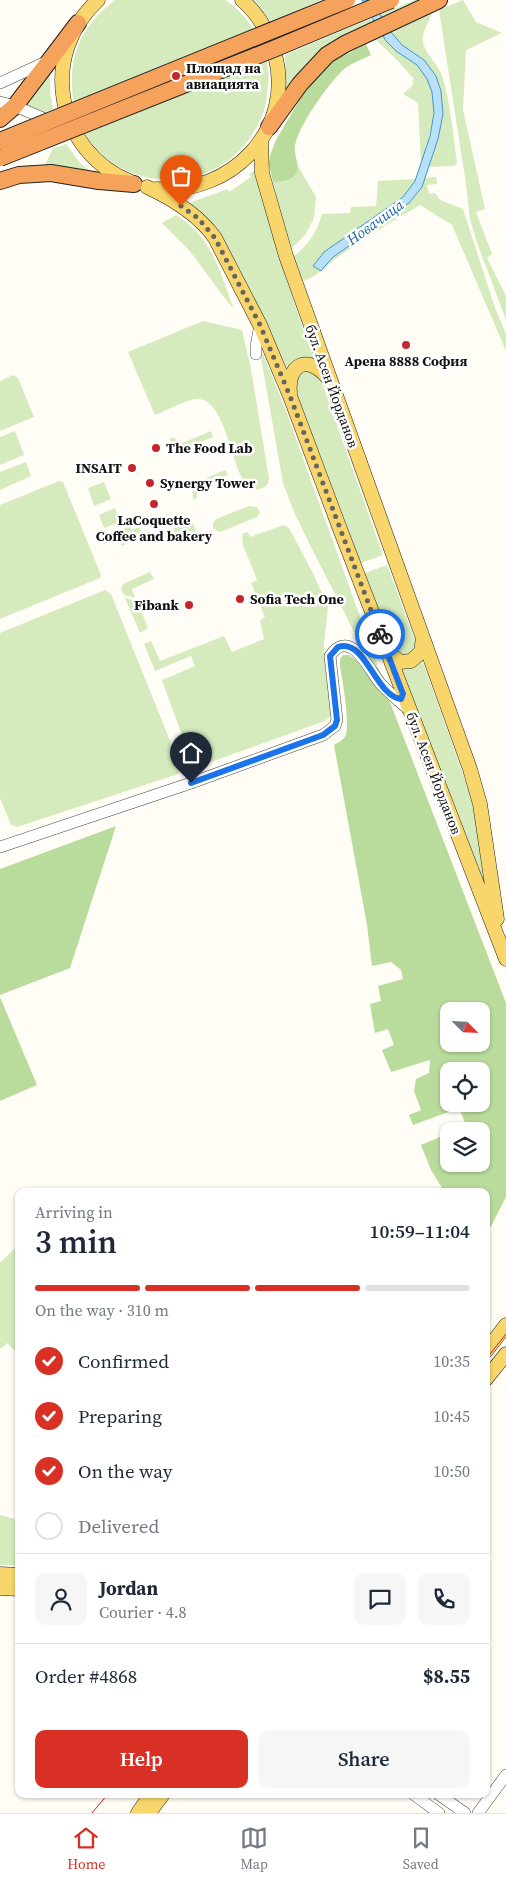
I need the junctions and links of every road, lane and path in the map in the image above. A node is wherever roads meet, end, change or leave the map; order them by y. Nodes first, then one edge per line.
1 (90, 0) edge
2 (98, 0) edge
3 (242, 0) edge
4 (347, 0) edge
5 (391, 0) edge
6 (439, 0) edge
7 (80, 20) junction
8 (49, 60) junction
9 (0, 84) edge
10 (8, 104) edge
11 (0, 119) edge
12 (74, 131) junction
13 (265, 134) junction
14 (0, 141) edge
15 (0, 158) edge
16 (0, 181) edge
17 (140, 185) junction
18 (260, 325) junction
19 (256, 354) dead end
20 (329, 380) junction
21 (290, 396) junction
22 (423, 638) junction
23 (387, 652) junction
24 (399, 696) junction
25 (0, 847) edge
26 (504, 952) edge
27 (506, 1325) edge
28 (490, 1346) edge
29 (506, 1354) edge
30 (490, 1375) edge
31 (0, 1574) edge
32 (15, 1575) edge
33 (0, 1588) edge
34 (15, 1589) edge
35 (506, 1775) edge
36 (490, 1797) edge
37 (148, 1798) edge
38 (160, 1798) edge
39 (419, 1798) edge
40 (444, 1798) edge
41 (489, 1798) edge
42 (138, 1813) edge
43 (149, 1813) edge
44 (440, 1813) edge
45 (465, 1813) edge
46 (478, 1813) edge

1 - 7 main road, бул. Асен Йорданов
2 - 7 main road
3 - 13 main road
4 - 14 highway, bridge
5 - 15 highway, bridge
6 - 13 highway
7 - 8 highway
7 - 12 main road, бул. Асен Йорданов
8 - 9 street
8 - 10 highway
10 - 11 highway
10 - 12 street
12 - 17 main road, бул. Асен Йорданов
13 - 17 main road
13 - 20 main road, бул. Асен Йорданов
16 - 17 highway
17 - 18 main road, бул. Асен Йорданов
18 - 19 street
18 - 21 main road, бул. Асен Йорданов
20 - 21 main road
20 - 22 main road, бул. Асен Йорданов
21 - 23 main road, бул. Асен Йорданов
22 - 23 main road
22 - 26 main road, бул. Асен Йорданов
23 - 24 main road, бул. Асен Йорданов
24 - 25 street
24 - 26 main road, бул. Асен Йорданов
27 - 28 main road
29 - 30 main road
31 - 32 main road
33 - 34 main road
35 - 36 street
37 - 42 main road
38 - 43 main road
39 - 44 street
40 - 45 street
41 - 46 street

